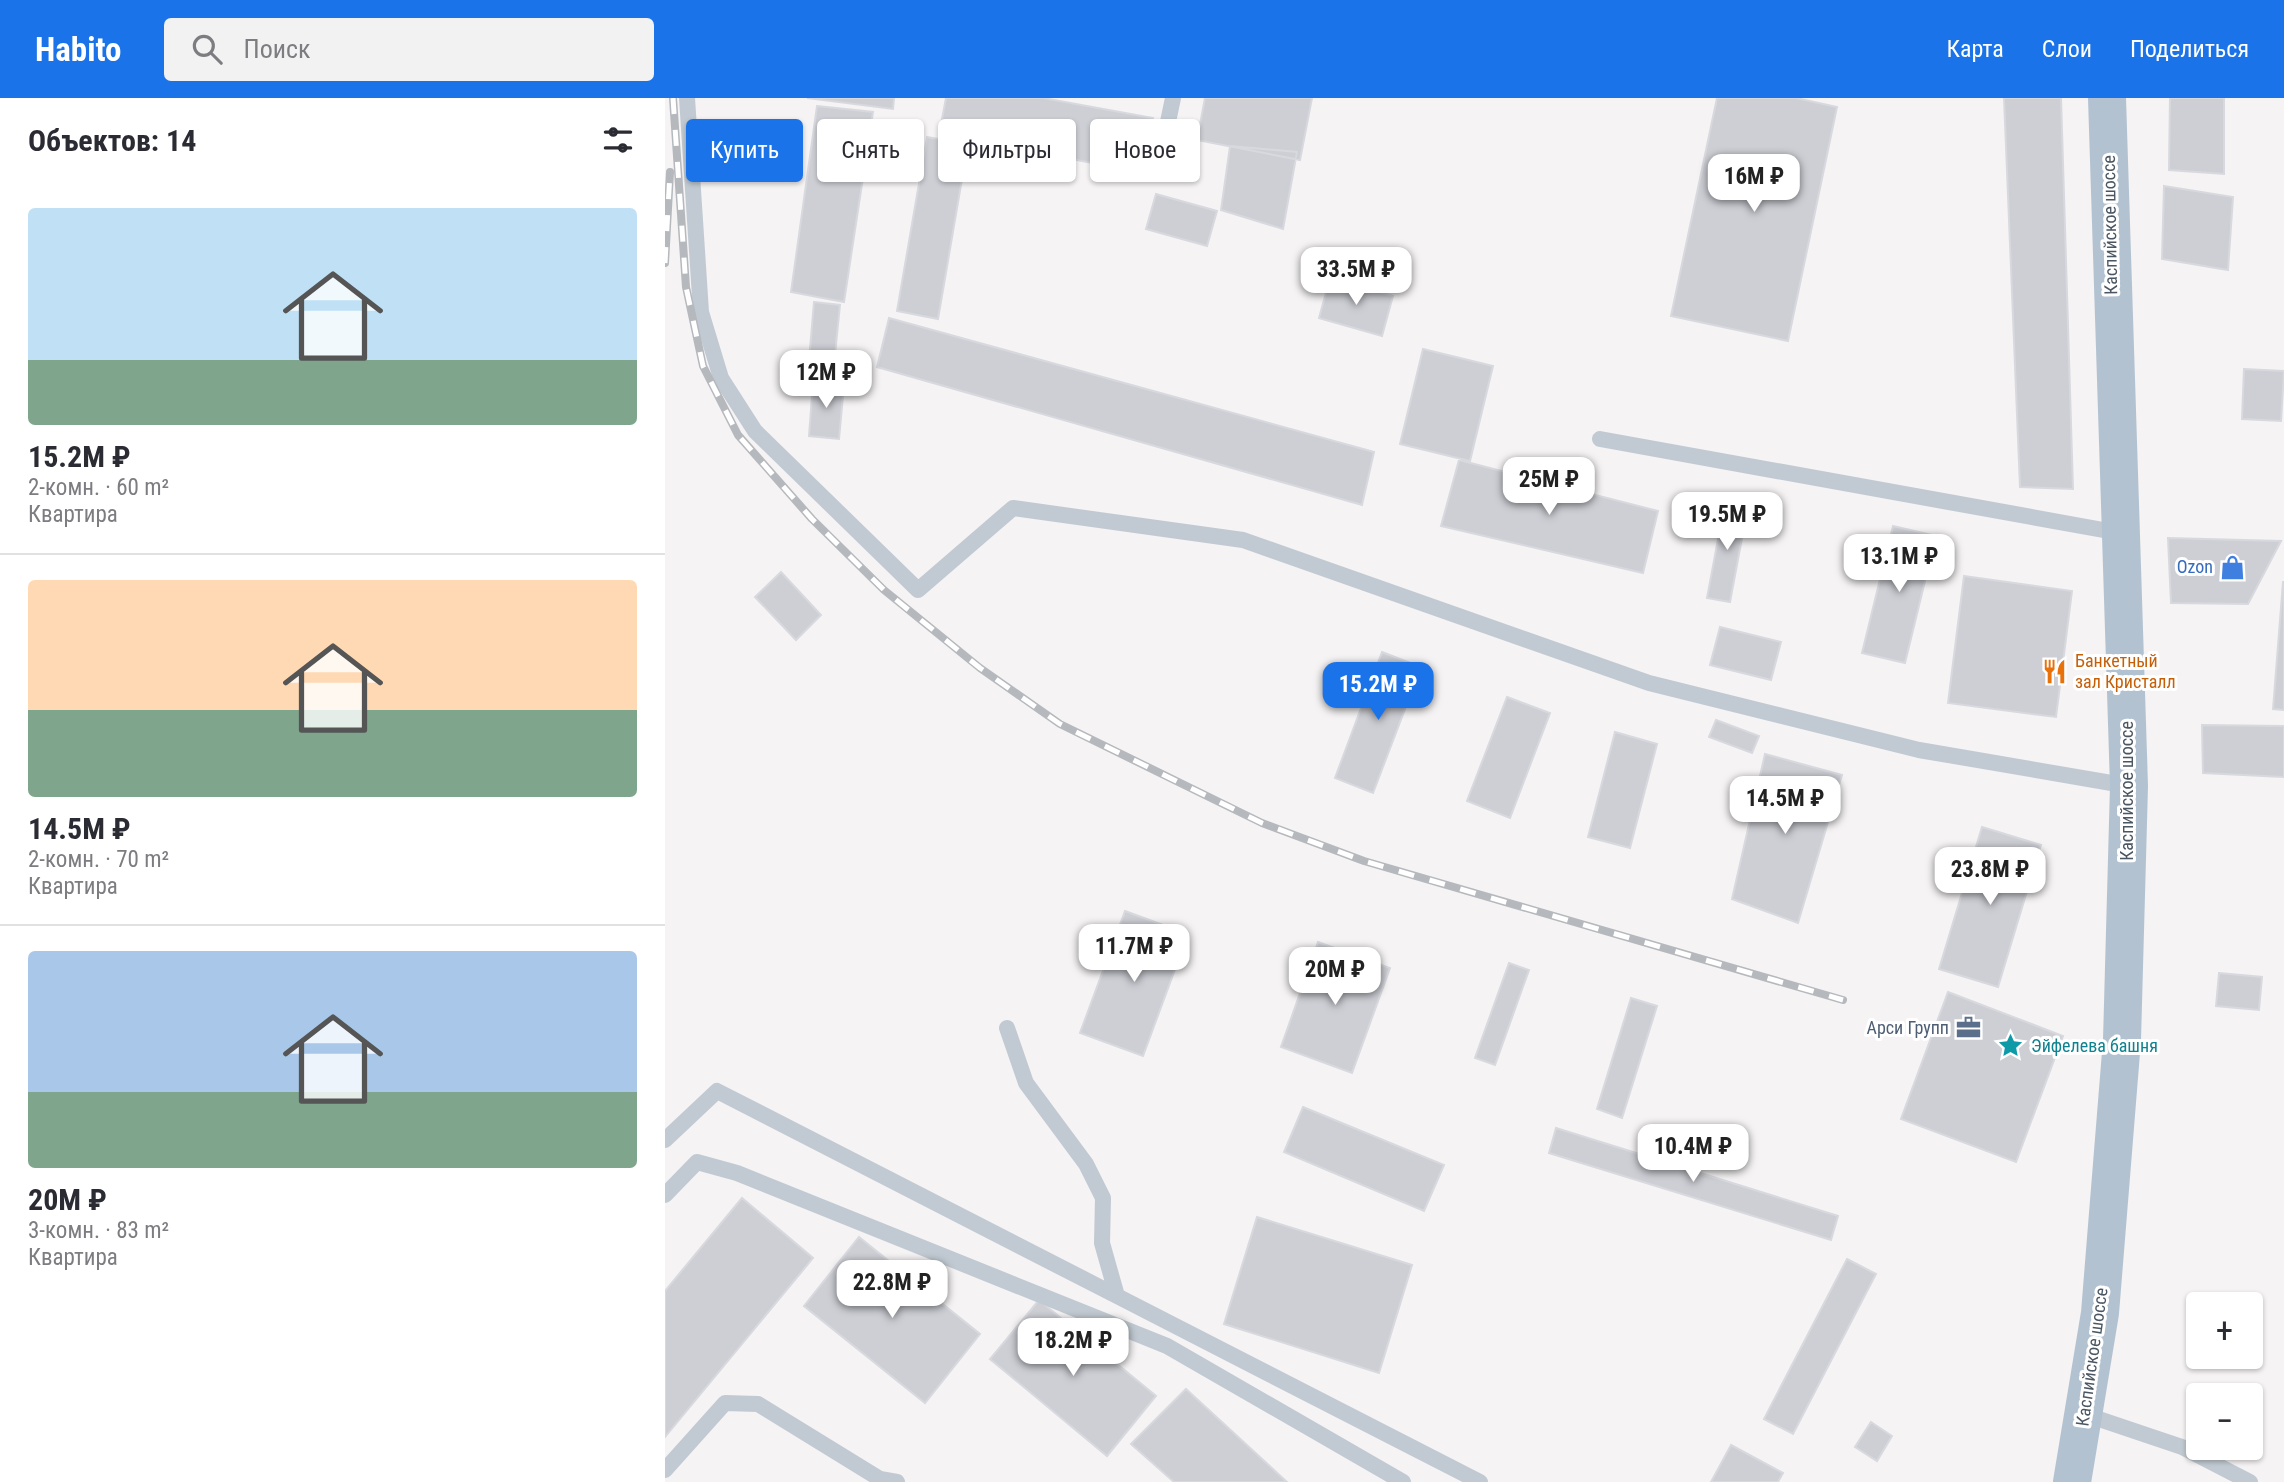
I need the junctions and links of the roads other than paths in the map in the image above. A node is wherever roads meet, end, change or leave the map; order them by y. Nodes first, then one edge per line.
1 (687, 98) edge
2 (1173, 98) edge
3 (2107, 98) edge
4 (1169, 119) edge
5 (1599, 439) dead end
6 (2120, 533) junction
7 (2129, 786) junction
8 (1007, 1028) dead end
9 (665, 1140) edge
10 (665, 1195) edge
11 (1117, 1296) junction
12 (2083, 1414) junction
13 (665, 1470) edge
14 (897, 1482) edge
15 (1403, 1482) edge
16 (1480, 1482) edge
17 (2072, 1482) edge
18 (2250, 1482) edge

1 - 7 lane
2 - 4 lane
3 - 6 main road, Каспийское шоссе
5 - 6 lane
6 - 7 main road, Каспийское шоссе
7 - 12 main road, Каспийское шоссе
8 - 11 lane
9 - 11 lane
10 - 15 lane
11 - 16 lane
12 - 17 main road, Каспийское шоссе
12 - 18 lane
13 - 14 lane

